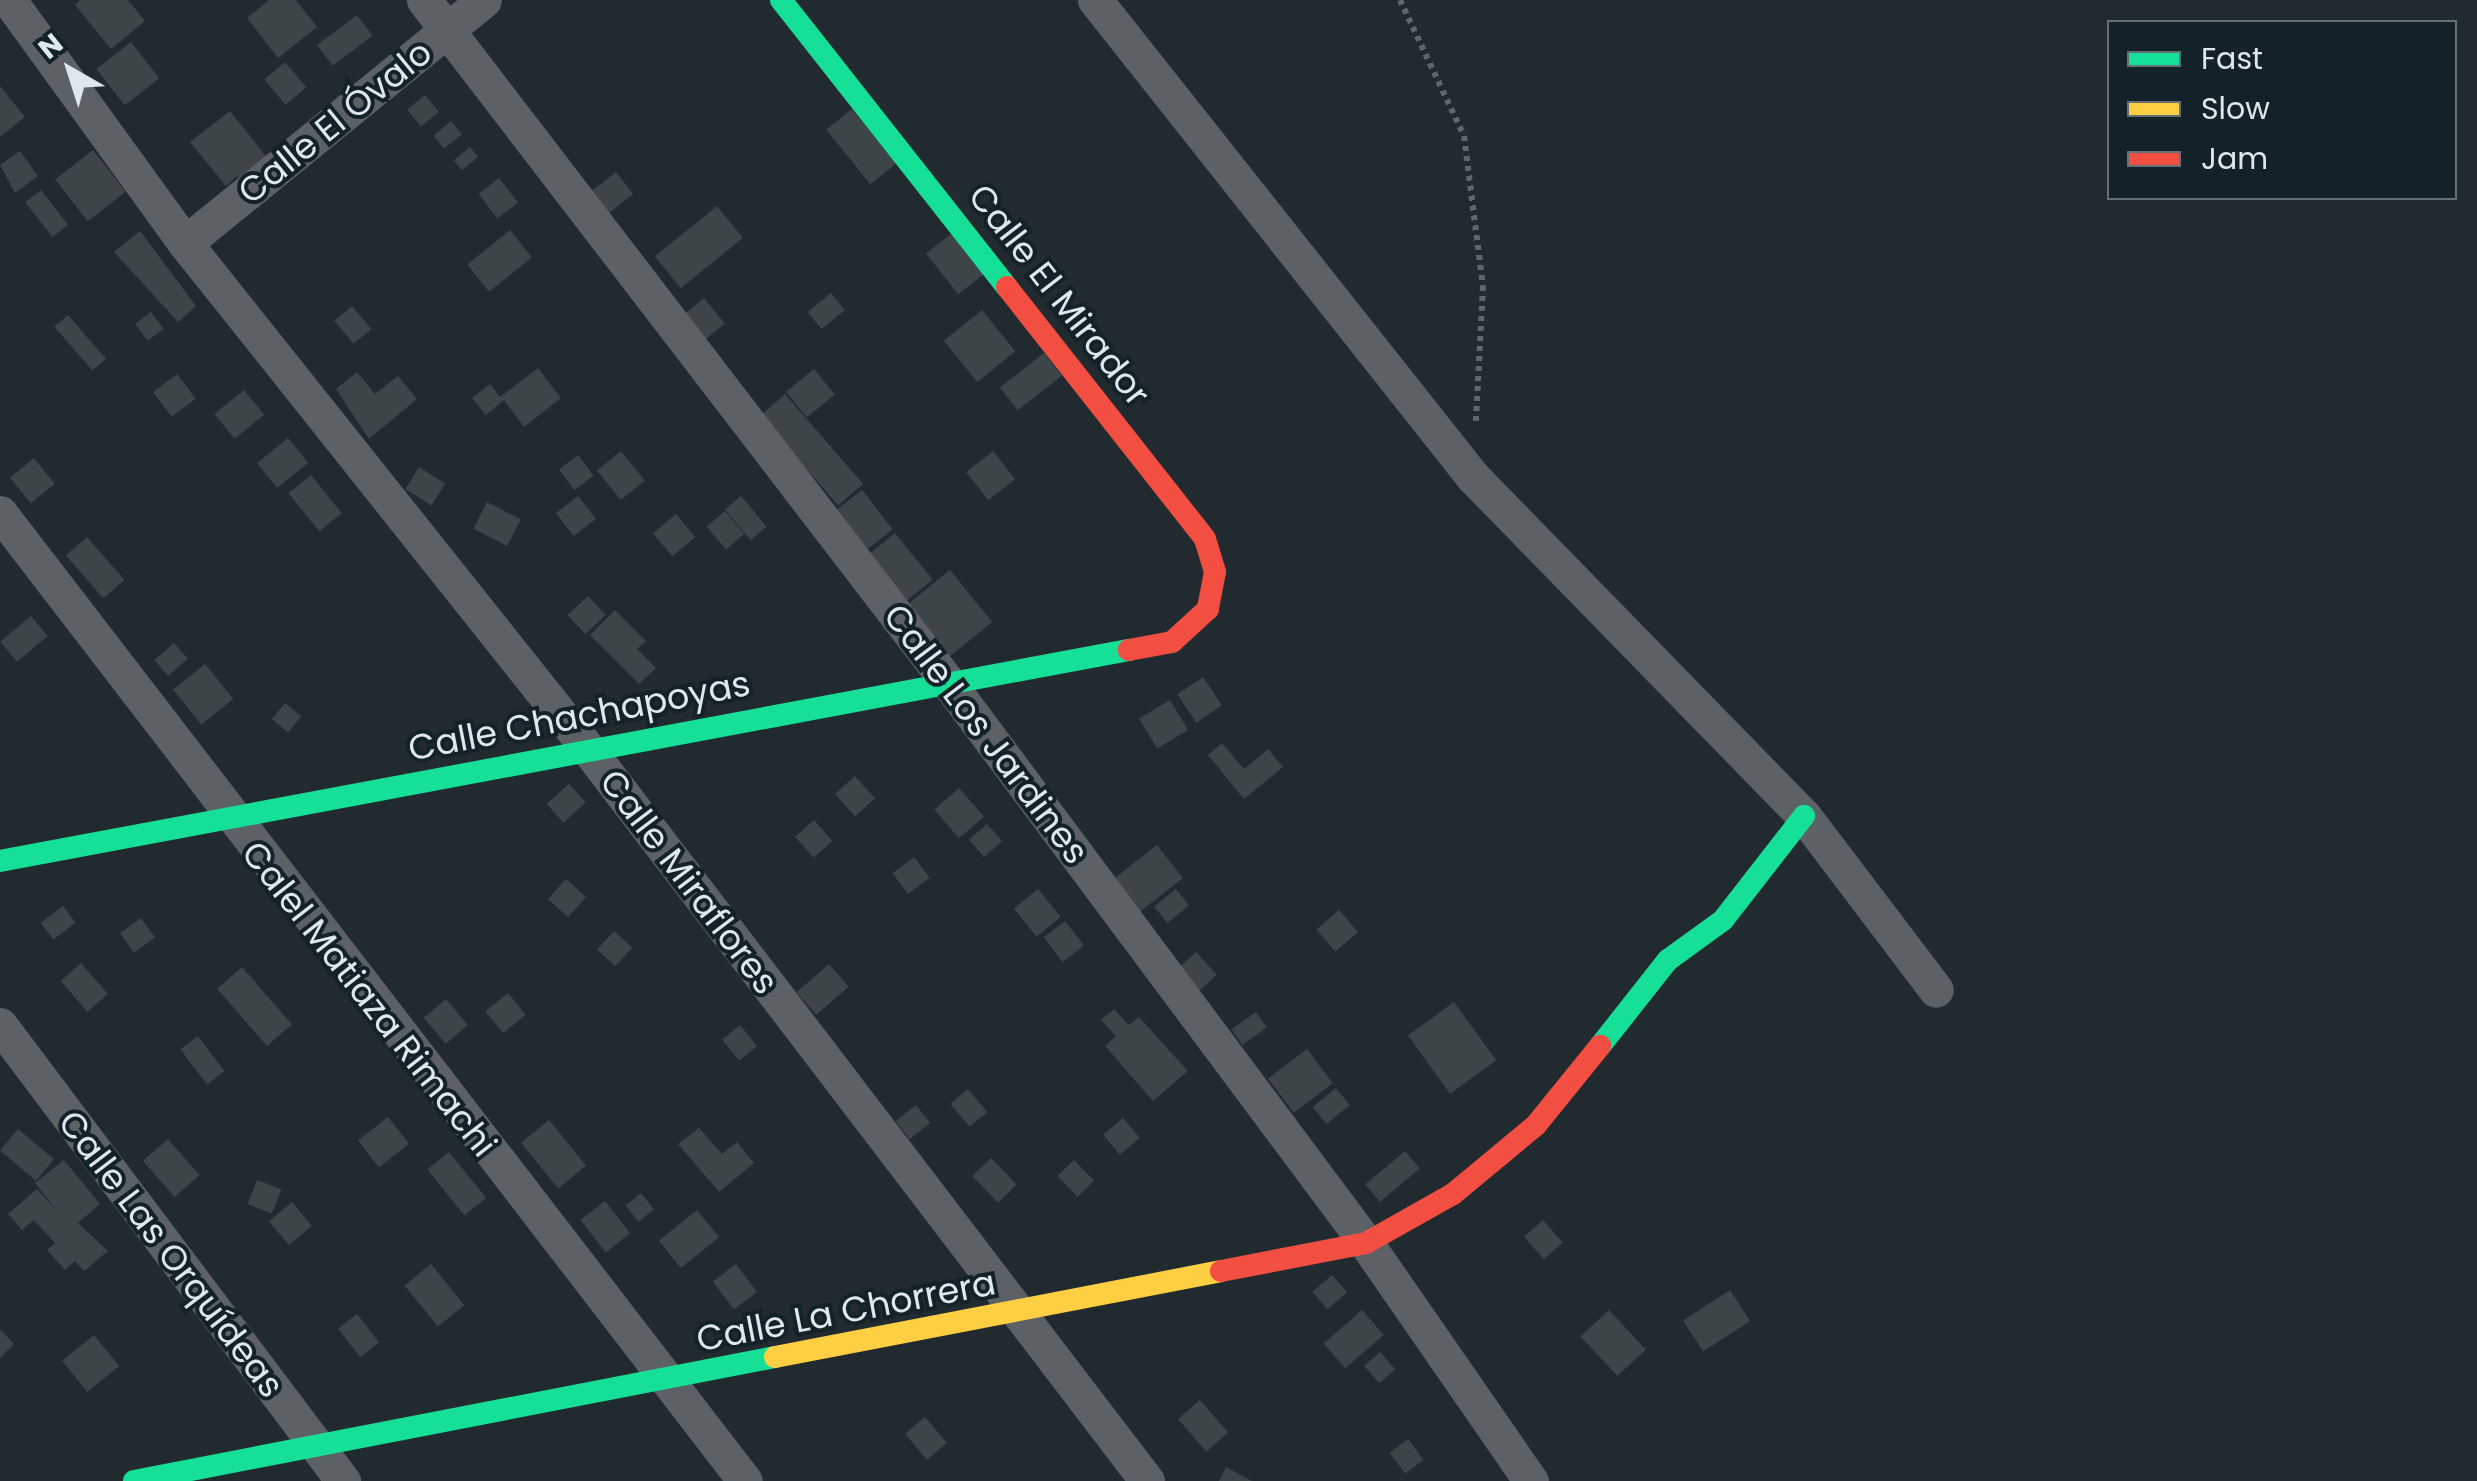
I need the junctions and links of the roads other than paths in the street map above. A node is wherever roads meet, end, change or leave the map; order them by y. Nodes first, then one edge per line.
1 (424, 0) edge
2 (484, 0) edge
3 (781, 0) edge
4 (1094, 0) edge
5 (9, 12) edge
6 (448, 30) junction
7 (185, 243) junction
8 (0, 513) edge
9 (1172, 642) joint
10 (947, 681) junction
11 (588, 749) junction
12 (1804, 816) junction
13 (230, 819) junction
14 (0, 861) edge
15 (1936, 990) dead end
16 (0, 1025) edge
17 (1366, 1243) junction
18 (1016, 1313) junction
19 (664, 1382) junction
20 (317, 1448) junction
21 (134, 1481) edge
22 (343, 1481) edge
23 (745, 1481) edge
24 (1148, 1481) edge
25 (1531, 1481) edge

1 - 6 street, Calle Los Jardines
2 - 6 street, Calle El Óvalo
3 - 9 street, Calle El Mirador
4 - 12 street
5 - 7 street, Calle Miraflores
6 - 7 street, Calle El Óvalo
6 - 10 street, Calle Los Jardines
7 - 11 street, Calle Miraflores
8 - 13 street, Calel Matiaza Rimachi
9 - 10 street, Calle Chachapoyas
10 - 11 street, Calle Chachapoyas
10 - 17 street, Calle Los Jardines
11 - 13 street, Calle Chachapoyas
11 - 18 street, Calle Miraflores
12 - 15 street
12 - 17 street, Calle La Chorrera
13 - 14 street, Calle Chachapoyas
13 - 19 street, Calel Matiaza Rimachi
16 - 20 street, Calle Las Orquídeas
17 - 18 street, Calle La Chorrera
17 - 25 street, Calle Los Jardines
18 - 19 street, Calle La Chorrera
18 - 24 street, Calle Miraflores
19 - 20 street, Calle La Chorrera
19 - 23 street, Calel Matiaza Rimachi
20 - 21 street, Calle La Chorrera
20 - 22 street, Calle Las Orquídeas

